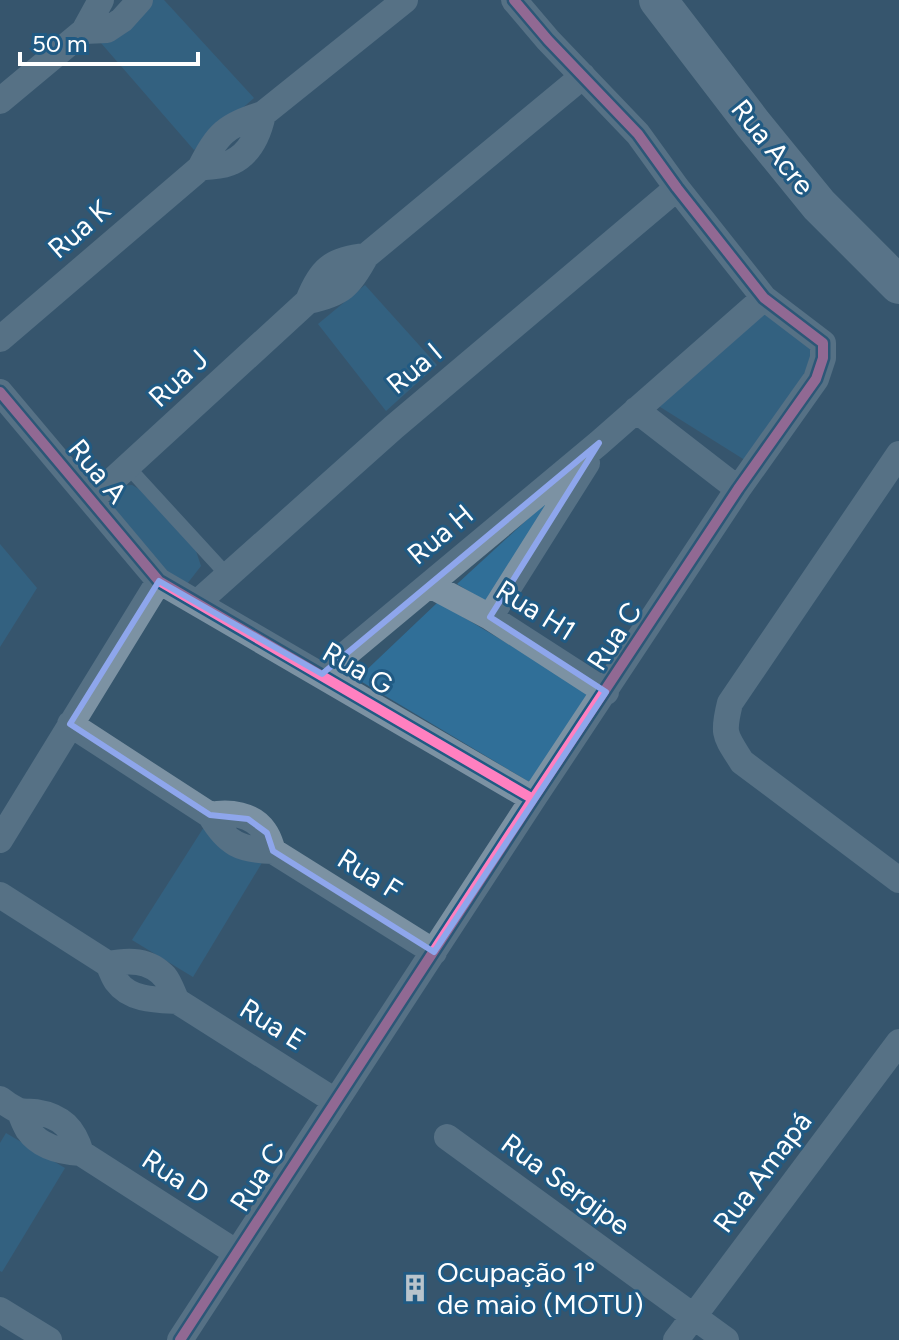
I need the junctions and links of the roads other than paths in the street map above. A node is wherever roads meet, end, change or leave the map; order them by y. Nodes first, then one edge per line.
1 (101, 0) edge
2 (140, 0) edge
3 (405, 0) edge
4 (514, 0) edge
5 (658, 0) edge
6 (84, 31) junction
7 (583, 76) junction
8 (0, 101) edge
9 (677, 188) junction
10 (899, 285) edge
11 (764, 298) junction
12 (0, 339) edge
13 (0, 392) edge
14 (636, 410) junction
15 (599, 443) junction
16 (899, 454) edge
17 (128, 467) junction
18 (738, 489) junction
19 (91, 500) junction
20 (228, 576) junction
21 (159, 581) junction
22 (430, 585) junction
23 (197, 603) junction
24 (490, 617) junction
25 (322, 674) junction
26 (606, 692) junction
27 (70, 724) junction
28 (533, 799) junction
29 (0, 840) edge
30 (899, 880) edge
31 (0, 895) edge
32 (434, 952) junction
33 (899, 1042) edge
34 (335, 1101) junction
35 (10, 1106) edge
36 (447, 1137) dead end
37 (237, 1253) junction
38 (0, 1310) edge
39 (694, 1316) junction
40 (18, 1332) edge
41 (49, 1340) edge
42 (180, 1340) edge
43 (676, 1340) edge
44 (726, 1340) edge

1 - 6 street
2 - 6 street
3 - 12 street, Rua K
4 - 7 street, Rua C
5 - 10 main road, Rua Acre
6 - 8 street
7 - 9 street, Rua C
7 - 17 street, Rua J
9 - 11 street, Rua C
9 - 20 street, Rua I
11 - 14 street, Rua H
11 - 18 street, Rua C
13 - 19 street, Rua A
14 - 15 street, Rua H
14 - 18 street
15 - 22 street, Rua H
15 - 24 street, Rua H
16 - 30 street
17 - 19 street, Rua J
17 - 20 lane
18 - 26 street, Rua C
19 - 21 street, Rua A
20 - 23 street, Rua I
21 - 23 street, Rua G
21 - 27 street
22 - 24 street, Rua H1
22 - 25 street, Rua H
23 - 25 street, Rua G
24 - 26 street, Rua H1
25 - 28 street, Rua G
26 - 28 street, Rua C
27 - 29 street
27 - 32 street, Rua F
28 - 32 street, Rua C
31 - 34 street, Rua E
32 - 34 street, Rua C
33 - 39 street, Rua Amapá
34 - 37 street, Rua C
35 - 37 street, Rua D
36 - 39 street, Rua Sergipe
37 - 42 street, Rua C
38 - 40 street
39 - 43 street, Rua Amapá
39 - 44 street, Rua Sergipe
40 - 41 street

